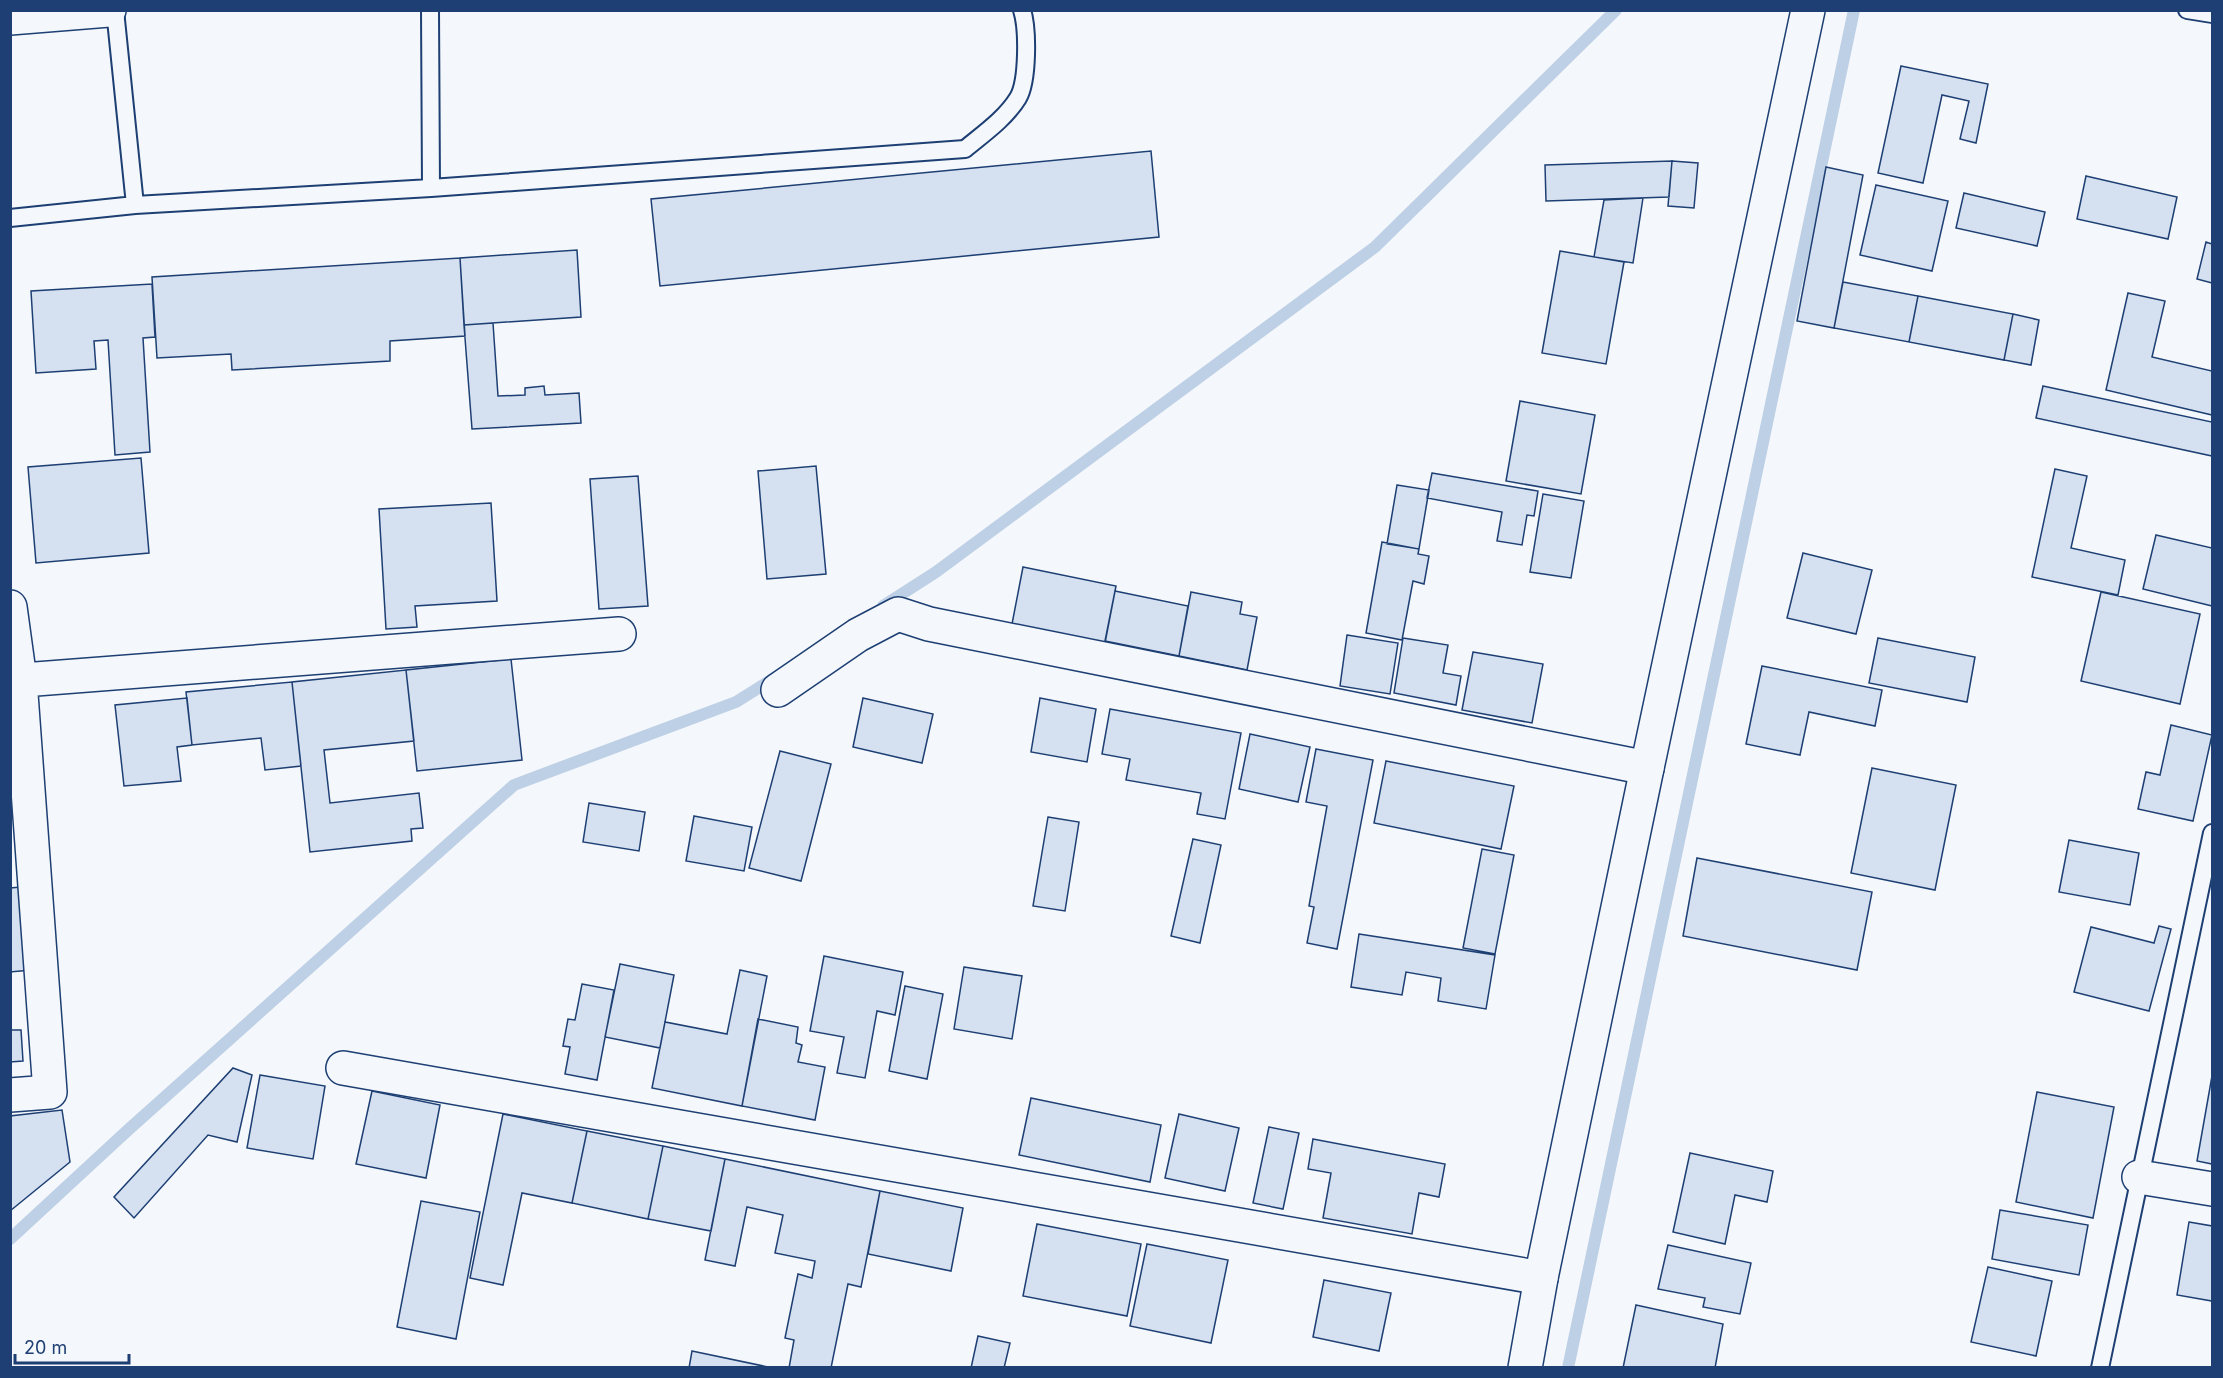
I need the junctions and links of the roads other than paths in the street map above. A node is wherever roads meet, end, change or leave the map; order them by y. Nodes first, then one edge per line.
1 (109, 10) edge
2 (115, 10) edge
3 (430, 10) edge
4 (1022, 10) edge
5 (1808, 10) edge
6 (2187, 10) edge
7 (2212, 14) edge
8 (10, 18) edge
9 (431, 188) junction
10 (135, 205) junction
11 (10, 218) edge
12 (10, 607) edge
13 (619, 634) dead end
14 (15, 680) edge
15 (778, 690) dead end
16 (1647, 768) junction
17 (2212, 833) edge
18 (343, 1068) dead end
19 (10, 1095) edge
20 (2139, 1177) junction
21 (2212, 1189) edge
22 (1541, 1278) junction
23 (1525, 1368) edge
24 (2100, 1368) edge

1 - 8 main road
2 - 10 lane
3 - 9 lane
4 - 9 lane
5 - 16 main road
6 - 7 lane
9 - 10 lane
10 - 11 lane
12 - 14 main road
13 - 14 main road
14 - 19 main road
15 - 16 main road
16 - 22 main road
17 - 20 lane
18 - 22 main road
20 - 21 main road
20 - 24 lane
22 - 23 main road

